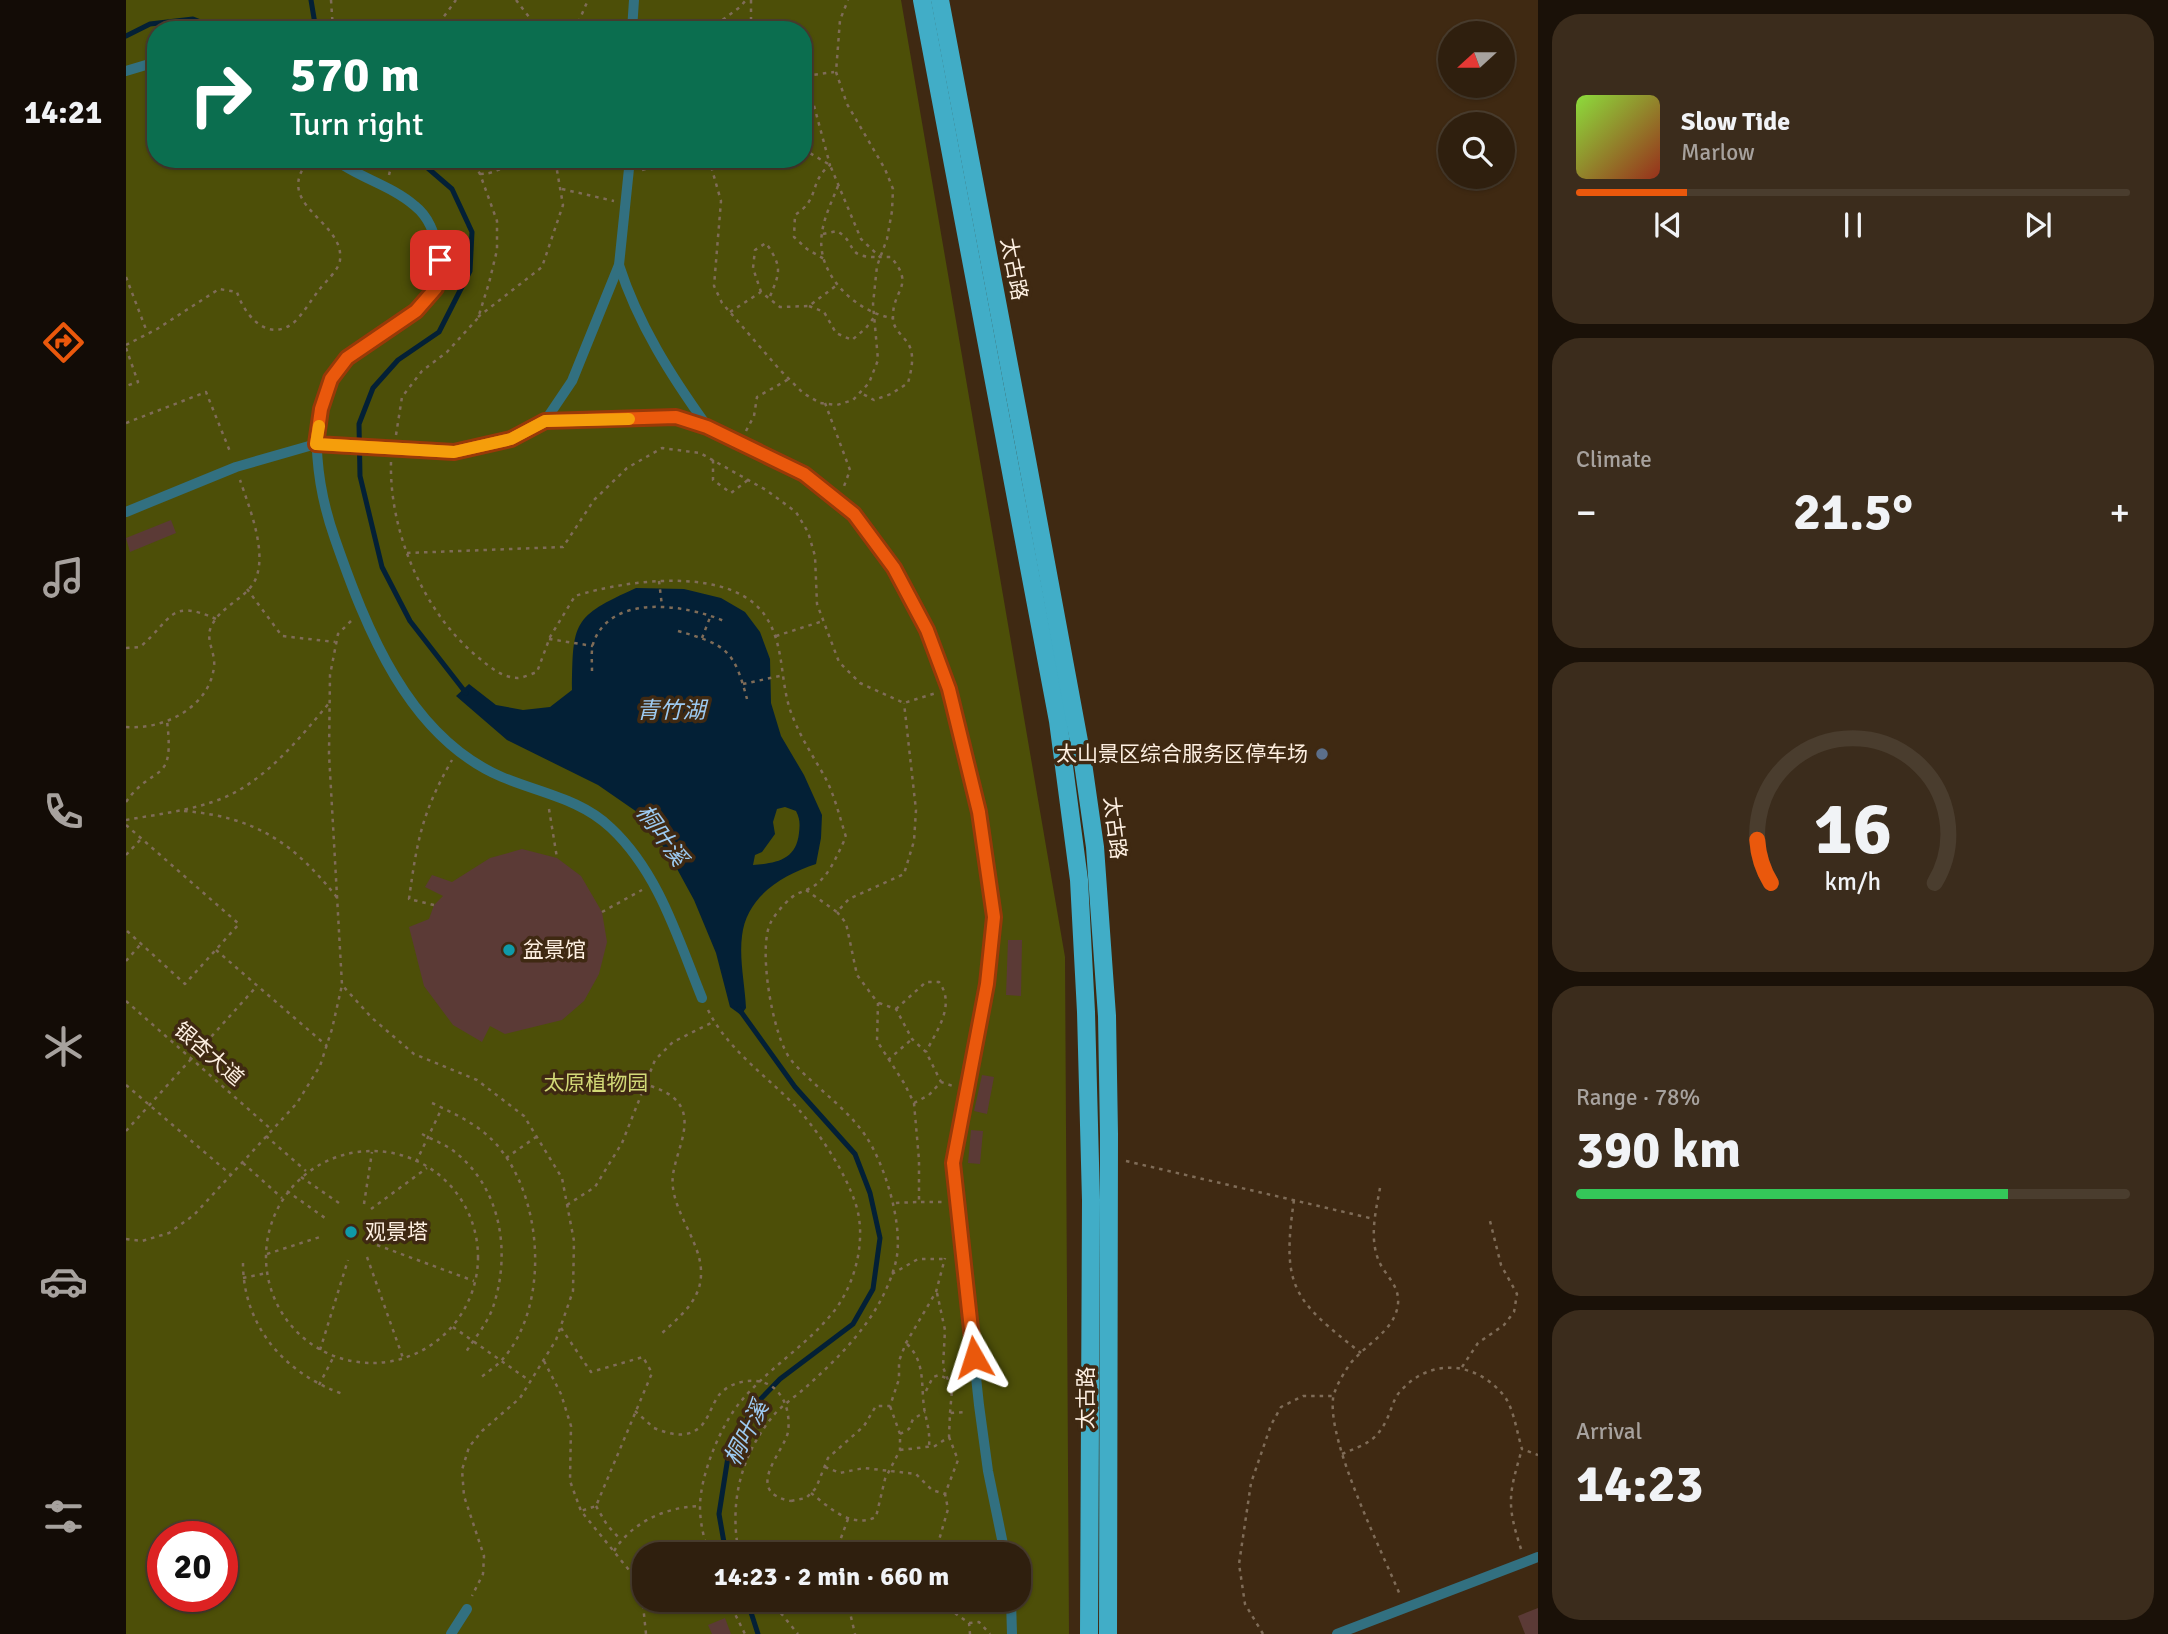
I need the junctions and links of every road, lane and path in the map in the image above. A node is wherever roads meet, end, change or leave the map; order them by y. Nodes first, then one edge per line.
1 (331, 0) edge
2 (456, 0) edge
3 (516, 0) edge
4 (588, 0) edge
5 (634, 0) edge
6 (748, 0) edge
7 (848, 0) edge
8 (922, 0) edge
9 (940, 0) edge
10 (333, 21) edge
11 (441, 21) edge
12 (531, 21) edge
13 (579, 21) edge
14 (633, 21) edge
15 (721, 21) edge
16 (750, 21) edge
17 (147, 65) edge
18 (126, 71) edge
19 (836, 72) junction
20 (812, 74) edge
21 (812, 100) edge
22 (812, 153) edge
23 (830, 165) junction
24 (305, 168) edge
25 (347, 168) edge
26 (476, 168) edge
27 (505, 168) edge
28 (557, 168) edge
29 (629, 168) edge
30 (651, 168) edge
31 (712, 169) edge
32 (480, 174) junction
33 (629, 175) junction
34 (838, 186) junction
35 (561, 189) junction
36 (627, 204) junction
37 (821, 235) junction
38 (880, 257) junction
39 (824, 259) junction
40 (619, 265) junction
41 (126, 276) edge
42 (836, 285) junction
43 (761, 292) junction
44 (769, 299) junction
45 (810, 306) junction
46 (730, 312) junction
47 (875, 315) junction
48 (478, 318) junction
49 (892, 318) junction
50 (147, 334) junction
51 (126, 346) edge
52 (789, 379) junction
53 (126, 386) edge
54 (860, 392) junction
55 (825, 403) junction
56 (545, 421) junction
57 (126, 423) edge
58 (707, 427) junction
59 (737, 441) junction
60 (316, 444) junction
61 (394, 447) junction
62 (713, 460) junction
63 (236, 467) junction
64 (748, 480) junction
65 (839, 503) junction
66 (126, 512) edge
67 (407, 553) junction
68 (659, 581) junction
69 (247, 589) junction
70 (662, 606) junction
71 (361, 611) junction
72 (711, 615) junction
73 (216, 619) junction
74 (724, 621) dead end
75 (823, 621) junction
76 (678, 631) dead end
77 (775, 636) junction
78 (702, 638) junction
79 (549, 639) junction
80 (336, 642) junction
81 (593, 646) junction
82 (126, 648) edge
83 (592, 671) dead end
84 (784, 675) junction
85 (743, 684) junction
86 (949, 689) junction
87 (747, 699) dead end
88 (330, 702) junction
89 (904, 703) junction
90 (167, 721) junction
91 (126, 727) edge
92 (457, 751) junction
93 (547, 792) junction
94 (126, 802) edge
95 (180, 811) junction
96 (126, 820) edge
97 (126, 825) edge
98 (141, 839) junction
99 (126, 855) edge
100 (557, 858) dead end
101 (653, 884) junction
102 (806, 890) junction
103 (339, 900) junction
104 (434, 905) dead end
105 (602, 912) dead end
106 (838, 912) junction
107 (126, 930) edge
108 (141, 944) junction
109 (216, 950) junction
110 (126, 961) edge
111 (342, 985) junction
112 (257, 986) junction
113 (702, 998) joint
114 (126, 1001) edge
115 (878, 1003) junction
116 (896, 1009) junction
117 (714, 1021) junction
118 (912, 1039) junction
119 (327, 1046) junction
120 (926, 1052) junction
121 (191, 1059) junction
122 (887, 1060) junction
123 (941, 1082) junction
124 (643, 1083) junction
125 (126, 1085) edge
126 (966, 1091) junction
127 (432, 1103) dead end
128 (914, 1103) junction
129 (149, 1105) junction
130 (442, 1108) junction
131 (272, 1130) junction
132 (126, 1131) edge
133 (422, 1134) dead end
134 (266, 1136) junction
135 (427, 1137) junction
136 (536, 1137) junction
137 (372, 1151) junction
138 (506, 1158) junction
139 (1108, 1161) junction
140 (416, 1162) junction
141 (242, 1163) junction
142 (427, 1168) junction
143 (306, 1171) junction
144 (231, 1175) junction
145 (300, 1176) junction
146 (1380, 1188) dead end
147 (287, 1191) junction
148 (282, 1198) junction
149 (1294, 1200) junction
150 (956, 1201) junction
151 (919, 1202) junction
152 (339, 1203) dead end
153 (893, 1203) junction
154 (364, 1204) dead end
155 (567, 1205) junction
156 (372, 1209) dead end
157 (325, 1218) dead end
158 (1374, 1219) junction
159 (1490, 1221) dead end
160 (323, 1236) dead end
161 (126, 1239) edge
162 (377, 1245) dead end
163 (267, 1254) junction
164 (367, 1256) dead end
165 (945, 1258) junction
166 (348, 1260) dead end
167 (243, 1263) dead end
168 (964, 1263) junction
169 (267, 1273) junction
170 (892, 1274) junction
171 (243, 1278) junction
172 (474, 1281) junction
173 (936, 1292) junction
174 (452, 1327) junction
175 (560, 1327) junction
176 (660, 1335) dead end
177 (473, 1341) junction
178 (906, 1343) junction
179 (320, 1351) junction
180 (466, 1352) dead end
181 (1361, 1353) junction
182 (334, 1356) junction
183 (403, 1358) junction
184 (501, 1360) junction
185 (543, 1360) junction
186 (1462, 1367) junction
187 (479, 1379) dead end
188 (948, 1379) junction
189 (530, 1381) junction
190 (319, 1385) junction
191 (343, 1394) dead end
192 (925, 1394) junction
193 (1333, 1396) junction
194 (890, 1406) junction
195 (980, 1410) junction
196 (635, 1411) junction
197 (925, 1412) junction
198 (950, 1413) junction
199 (900, 1434) junction
200 (948, 1437) junction
201 (929, 1447) junction
202 (1522, 1448) junction
203 (900, 1450) junction
204 (1342, 1454) junction
205 (1538, 1455) edge
206 (825, 1467) junction
207 (890, 1469) junction
208 (811, 1493) junction
209 (945, 1494) junction
210 (596, 1506) junction
211 (699, 1506) junction
212 (581, 1511) junction
213 (848, 1519) junction
214 (621, 1539) junction
215 (706, 1542) edge
216 (737, 1542) edge
217 (839, 1542) edge
218 (939, 1542) edge
219 (1003, 1542) edge
220 (614, 1551) junction
221 (1538, 1557) edge
222 (1526, 1562) junction
223 (1405, 1608) junction
224 (467, 1609) joint
225 (734, 1612) edge
226 (780, 1612) edge
227 (850, 1612) edge
228 (954, 1612) edge
229 (1011, 1612) edge
230 (969, 1623) junction
231 (451, 1634) edge
232 (646, 1634) edge
233 (745, 1634) edge
234 (798, 1634) edge
235 (856, 1634) edge
236 (970, 1634) edge
237 (990, 1634) edge
238 (1012, 1634) edge
239 (1089, 1634) edge
240 (1108, 1634) edge
241 (1263, 1634) edge
242 (1337, 1634) edge

1 - 10 path
2 - 11 path
3 - 12 path
4 - 13 path
5 - 14 lane
6 - 15 path
6 - 16 path
7 - 19 path
8 - 239 main road, 太古路
9 - 139 main road, 太古路
17 - 18 lane
19 - 20 path
19 - 38 path
21 - 23 path
22 - 23 path
23 - 34 path
23 - 39 path
24 - 50 path
25 - 60 lane
26 - 32 path
27 - 32 path
28 - 35 path
29 - 33 lane
30 - 33 path
31 - 46 path
32 - 48 path
33 - 36 lane
34 - 37 path
34 - 38 path
35 - 36 path
35 - 48 path
36 - 40 lane
37 - 38 path
37 - 39 path
38 - 47 path
38 - 49 path
39 - 42 path
40 - 56 lane
40 - 58 lane
41 - 50 path
42 - 45 path
42 - 47 path
43 - 44 path
43 - 44 path
43 - 46 path
44 - 45 path
45 - 47 path
46 - 52 path
47 - 49 path
47 - 54 path
48 - 61 path
49 - 54 path
50 - 51 path
51 - 53 path
52 - 55 path
52 - 59 path
54 - 55 path
55 - 65 path
56 - 58 lane
56 - 61 lane
57 - 63 path
58 - 59 lane
59 - 65 lane
60 - 61 lane
60 - 63 lane
60 - 71 lane
61 - 67 path
62 - 64 path
62 - 64 path
62 - 67 path
63 - 66 lane
63 - 69 path
64 - 75 path
65 - 86 lane
67 - 79 path
68 - 70 path
68 - 77 path
68 - 79 path
69 - 73 path
69 - 80 path
70 - 72 path
70 - 81 path
71 - 80 path
71 - 92 lane
72 - 74 path
72 - 78 path
73 - 82 path
73 - 90 path
75 - 77 path
75 - 89 path
76 - 78 path
77 - 84 path
78 - 85 path
79 - 81 path
80 - 88 path
81 - 83 path
84 - 85 path
84 - 102 path
85 - 87 path
86 - 89 path
86 - 126 lane
88 - 95 path
88 - 103 path
89 - 106 path
90 - 91 path
90 - 94 path
92 - 93 lane
92 - 104 path
93 - 100 path
93 - 101 lane
95 - 96 path
95 - 103 path
97 - 98 path
98 - 99 path
98 - 109 path
101 - 105 path
101 - 113 lane
102 - 106 path
102 - 153 path
103 - 111 path
106 - 115 path
107 - 108 path
108 - 109 path
108 - 110 path
109 - 112 path
111 - 119 path
111 - 136 path
112 - 119 path
112 - 121 path
113 - 117 path
114 - 121 path, 银杏大道
115 - 116 path
115 - 122 path
116 - 118 path
116 - 120 path
117 - 124 path
117 - 211 path
118 - 120 path
118 - 122 path
119 - 131 path
120 - 123 path
121 - 129 path
121 - 131 path, 银杏大道
122 - 128 path
123 - 126 path
123 - 128 path
124 - 155 path
124 - 176 path
125 - 129 path
126 - 150 lane
127 - 130 path
128 - 151 path
129 - 132 path
129 - 144 path
130 - 135 path
130 - 138 path
131 - 134 path
133 - 135 path
134 - 141 path
134 - 143 path
135 - 140 path
135 - 177 path
136 - 138 path
136 - 155 path
137 - 140 path
137 - 143 path
137 - 154 path
138 - 184 path
139 - 149 path
139 - 240 main road, 太古路
140 - 142 path
141 - 144 path
141 - 148 path
142 - 156 path
142 - 172 path
143 - 145 path
144 - 161 path
145 - 147 path
145 - 152 path
146 - 158 path
147 - 148 path
147 - 157 path
148 - 163 path
149 - 158 path
149 - 181 path
150 - 151 path
150 - 168 lane
151 - 153 path
153 - 170 path
155 - 175 path
158 - 181 path
159 - 186 path
160 - 163 path
162 - 172 path
163 - 169 path
164 - 183 path
165 - 168 path
165 - 170 path
165 - 173 path
166 - 179 path
167 - 171 path
168 - 195 lane
169 - 171 path
169 - 179 path
170 - 216 path
171 - 190 path
172 - 174 path
173 - 178 path
173 - 188 path
174 - 177 path
174 - 183 path
175 - 185 path
175 - 196 path
177 - 180 path
177 - 184 path
178 - 192 path
178 - 194 path
179 - 182 path
181 - 193 path
182 - 183 path
182 - 190 path
184 - 187 path
184 - 189 path
185 - 189 path
185 - 212 path
186 - 202 path
186 - 204 path
188 - 192 path
188 - 198 path
189 - 224 path
190 - 191 path
192 - 197 path
193 - 204 path
193 - 241 path
194 - 199 path
194 - 206 path
195 - 198 path
195 - 219 lane
196 - 208 path, bridge
196 - 210 path
197 - 199 path
197 - 201 path
198 - 200 path
199 - 203 path
200 - 201 path
200 - 209 path
201 - 203 path
202 - 205 path
202 - 222 path
203 - 207 path
204 - 223 path
206 - 207 path
206 - 208 path
207 - 209 path
207 - 213 path
208 - 213 path
209 - 218 path
210 - 212 path
210 - 214 path
211 - 214 path
211 - 215 path
212 - 220 path
213 - 217 path
214 - 220 path
220 - 232 path
221 - 222 lane
222 - 223 lane
223 - 242 lane
224 - 231 lane
225 - 233 path
226 - 234 path
227 - 235 path
228 - 230 path
229 - 238 lane
230 - 236 path
230 - 237 path

